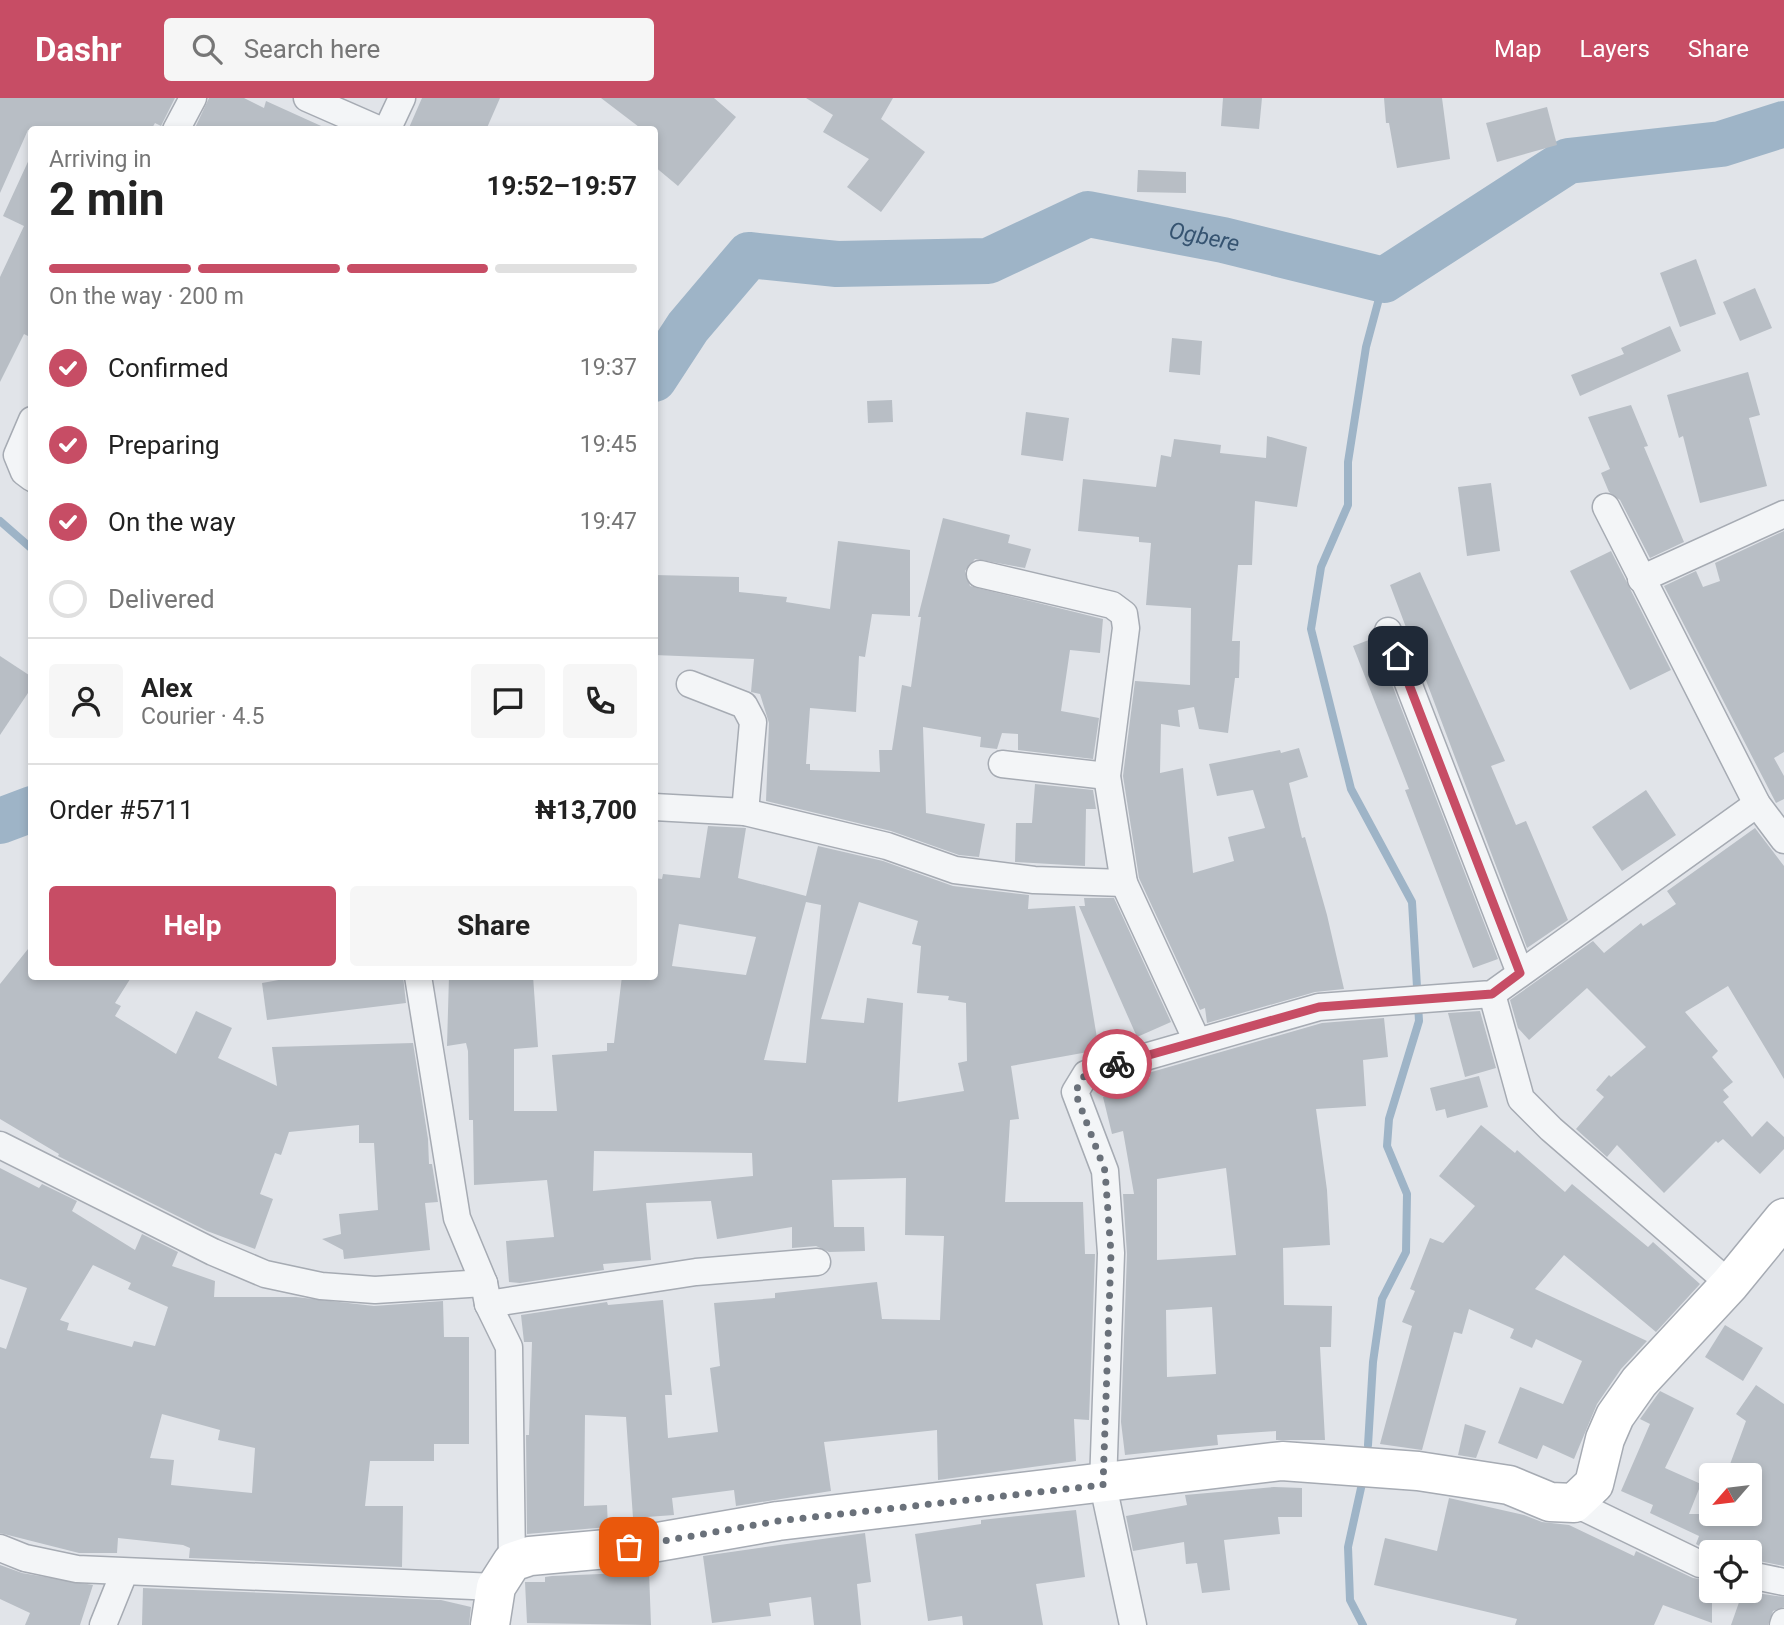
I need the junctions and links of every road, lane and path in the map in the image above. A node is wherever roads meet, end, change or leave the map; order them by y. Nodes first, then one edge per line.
1 (193, 98) edge
2 (307, 98) edge
3 (402, 98) edge
4 (178, 126) edge
5 (371, 126) edge
6 (389, 126) edge
7 (28, 429) edge
8 (28, 475) edge
9 (1606, 507) dead end
10 (1784, 514) edge
11 (980, 574) dead end
12 (1641, 579) junction
13 (1388, 631) dead end
14 (690, 684) dead end
15 (1002, 764) dead end
16 (1107, 776) junction
17 (1757, 804) junction
18 (658, 807) edge
19 (746, 812) junction
20 (1784, 840) edge
21 (1124, 883) junction
22 (1520, 973) junction
23 (419, 980) edge
24 (1492, 994) junction
25 (1197, 1041) junction
26 (0, 1145) edge
27 (1784, 1218) edge
28 (817, 1262) dead end
29 (1730, 1284) junction
30 (486, 1293) junction
31 (1103, 1485) junction
32 (1574, 1503) junction
33 (0, 1548) edge
34 (1699, 1564) edge
35 (124, 1573) junction
36 (504, 1574) junction
37 (1762, 1577) edge
38 (1784, 1582) edge
39 (103, 1625) edge
40 (491, 1625) edge
41 (1133, 1625) edge

1 - 4 street
2 - 5 street
3 - 6 street
7 - 8 street
9 - 12 street
10 - 12 street
11 - 16 street
12 - 17 street
13 - 22 street
14 - 19 street
15 - 16 street
16 - 21 street
17 - 20 street
17 - 22 street
18 - 19 street
19 - 21 street
21 - 25 street
22 - 24 street
23 - 30 street
24 - 25 street
24 - 29 street
25 - 31 street
26 - 30 street
27 - 29 street
28 - 30 street
29 - 32 street
30 - 36 street
31 - 32 street
31 - 36 street
31 - 41 street
32 - 34 street
33 - 35 street
35 - 36 street
35 - 39 street
36 - 40 street
37 - 38 street

